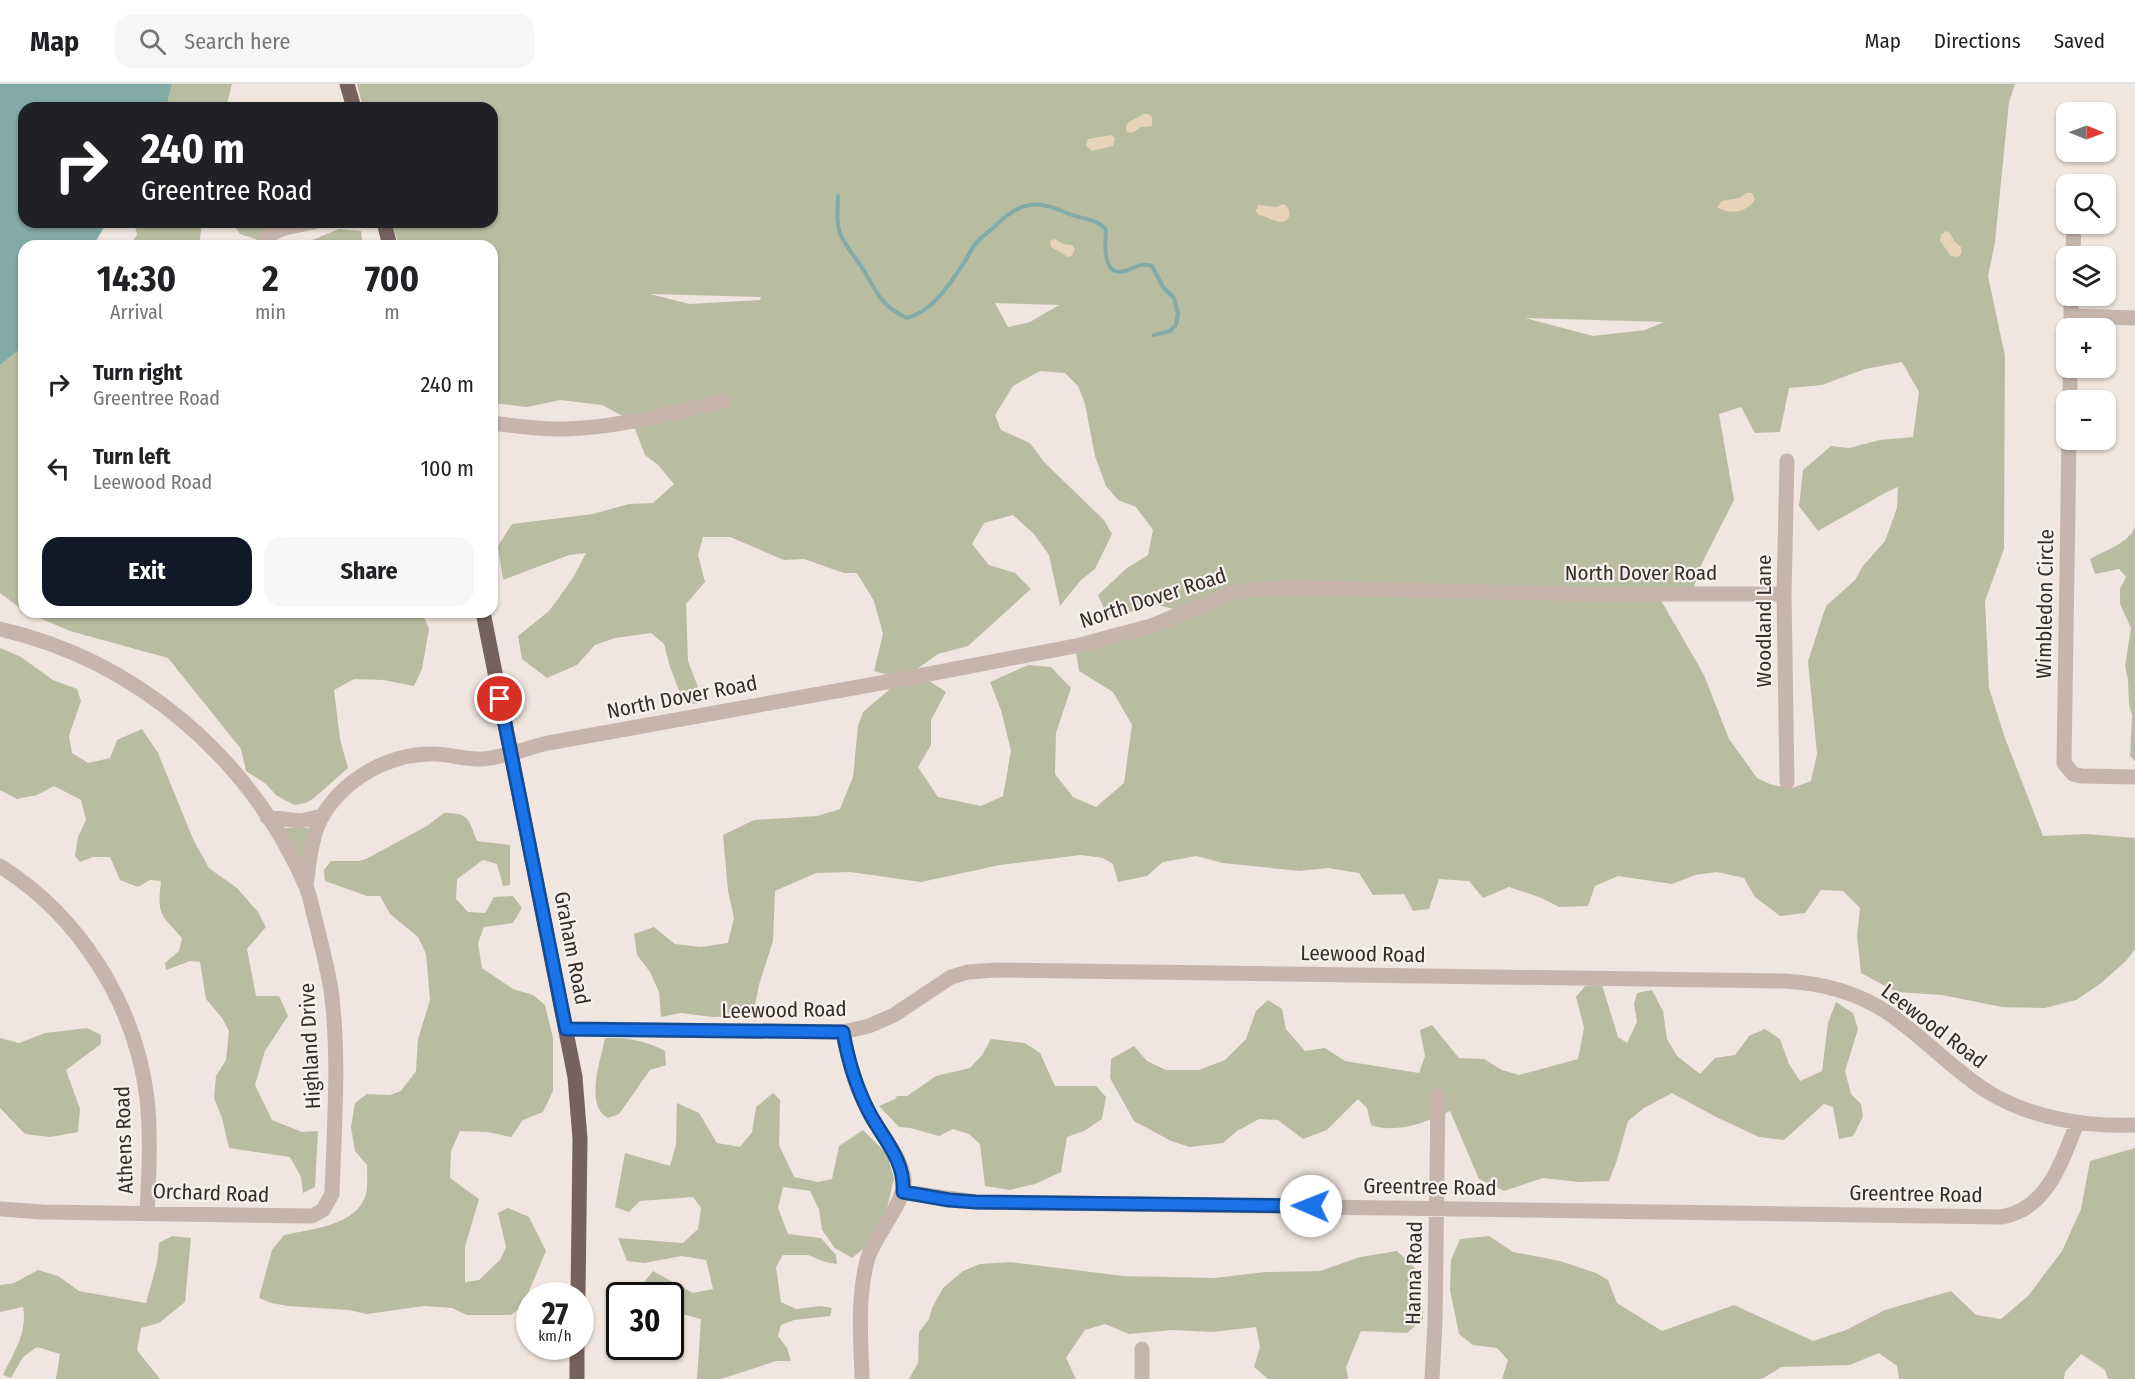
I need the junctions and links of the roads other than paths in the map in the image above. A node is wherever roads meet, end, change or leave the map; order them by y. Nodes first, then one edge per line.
1 (347, 84) edge
2 (352, 102) edge
3 (289, 228) edge
4 (265, 240) edge
5 (2135, 318) edge
6 (2116, 319) edge
7 (724, 400) dead end
8 (498, 424) edge
9 (2069, 450) edge
10 (1787, 461) dead end
11 (1784, 594) junction
12 (484, 618) edge
13 (0, 629) edge
14 (510, 753) junction
15 (2135, 777) edge
16 (1787, 782) dead end
17 (323, 816) junction
18 (267, 817) junction
19 (0, 866) edge
20 (306, 886) junction
21 (566, 1029) junction
22 (843, 1032) junction
23 (1438, 1096) dead end
24 (2077, 1123) junction
25 (2135, 1125) edge
26 (903, 1192) junction
27 (0, 1209) edge
28 (1436, 1209) junction
29 (147, 1212) junction
30 (312, 1216) joint
31 (578, 1282) edge
32 (1142, 1349) dead end
33 (577, 1360) edge
34 (577, 1379) edge
35 (862, 1379) edge
36 (1142, 1379) edge
37 (1432, 1379) edge

1 - 2 main road
3 - 4 street
5 - 6 street
7 - 8 street
9 - 15 street, Wimbledon Circle
10 - 11 street, Woodland Lane
11 - 14 street, North Dover Road
11 - 16 street, Woodland Lane
12 - 14 main road, Graham Road
13 - 18 street, Highland Drive
14 - 17 street, North Dover Road
14 - 21 main road, Graham Road
17 - 18 street
17 - 20 street
18 - 20 street, Highland Drive
19 - 29 street, Athens Road
20 - 30 street, Highland Drive
21 - 22 street, Leewood Road
21 - 31 main road, Graham Road
22 - 24 street, Leewood Road
22 - 26 street
23 - 28 street, Hanna Road
24 - 25 street, Leewood Road
24 - 28 street, Greentree Road
26 - 28 street, Greentree Road
26 - 35 street
27 - 29 street, Orchard Road
28 - 37 street, Hanna Road
29 - 30 street, Orchard Road
32 - 36 street
33 - 34 main road

